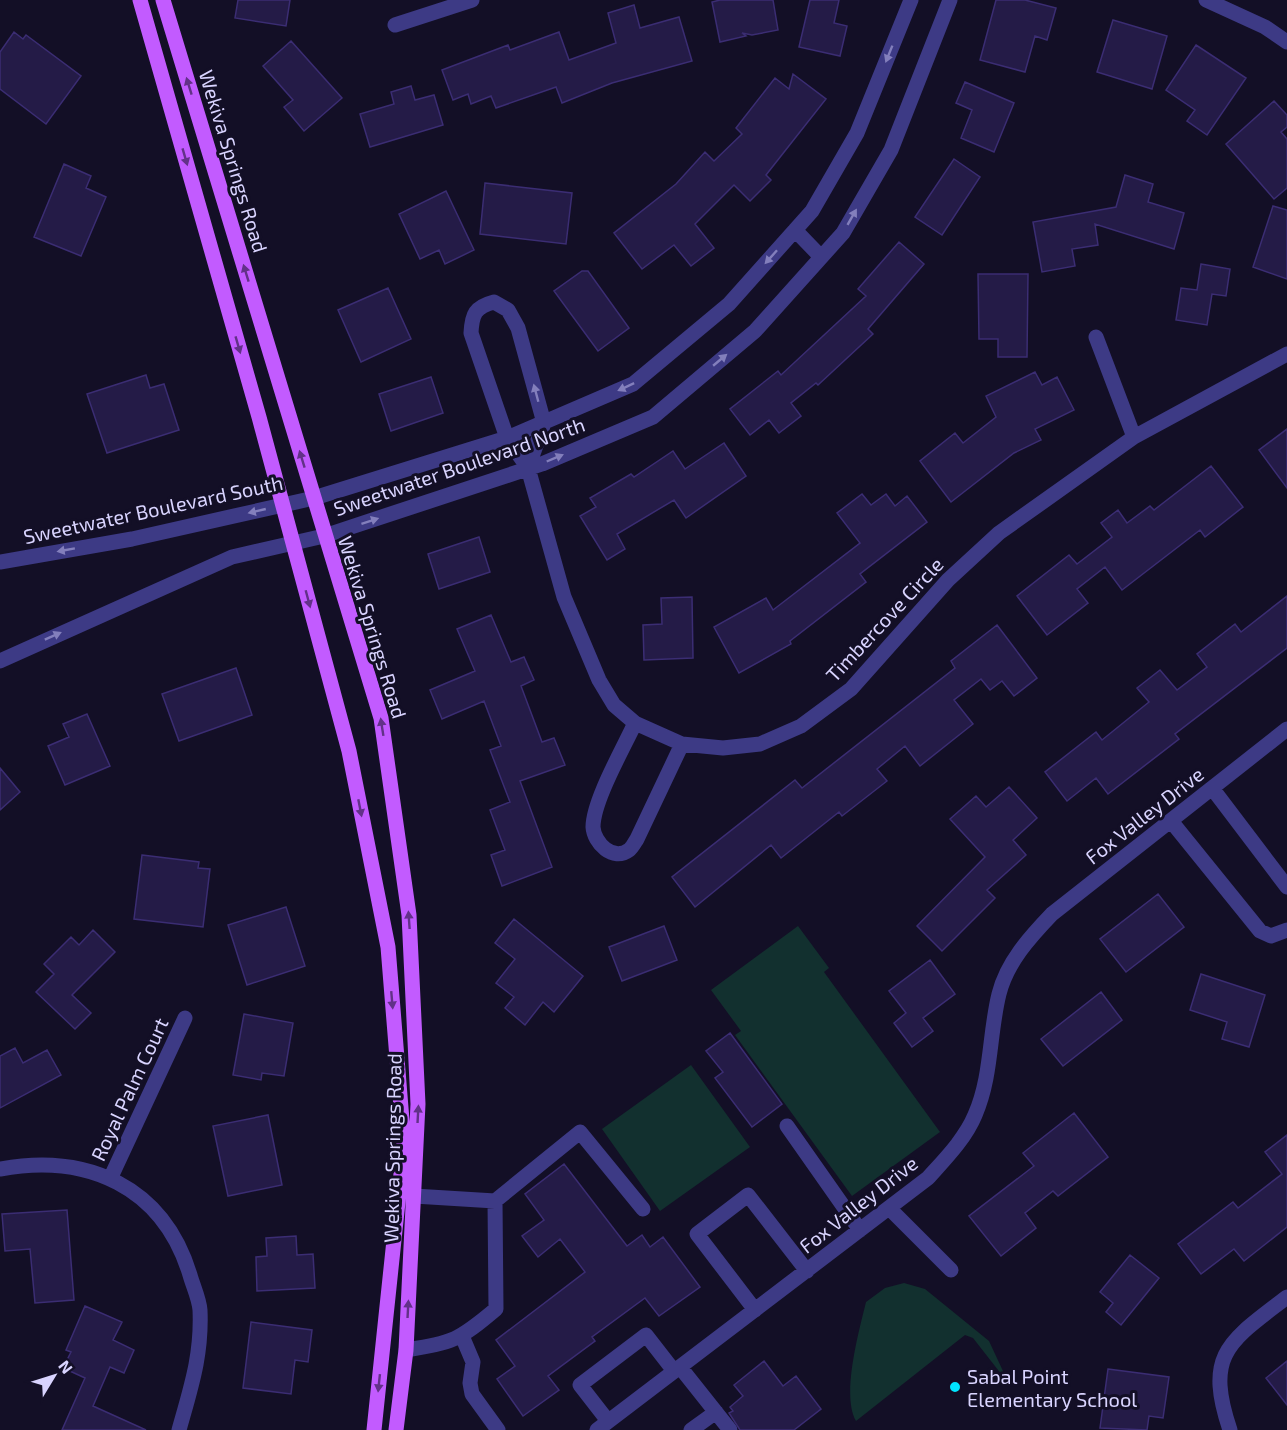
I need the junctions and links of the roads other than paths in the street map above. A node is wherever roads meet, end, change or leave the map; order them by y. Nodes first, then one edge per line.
1 (140, 0) edge
2 (163, 0) edge
3 (472, 0) edge
4 (911, 0) edge
5 (950, 0) edge
6 (1206, 0) edge
7 (395, 25) dead end
8 (1287, 42) edge
9 (795, 230) junction
10 (821, 257) junction
11 (1096, 337) dead end
12 (1287, 354) edge
13 (544, 423) junction
14 (1134, 437) junction
15 (507, 438) junction
16 (528, 468) junction
17 (314, 498) junction
18 (283, 505) junction
19 (324, 536) junction
20 (293, 542) junction
21 (0, 562) edge
22 (0, 661) edge
23 (634, 723) junction
24 (1287, 729) edge
25 (682, 744) junction
26 (1212, 789) junction
27 (1171, 821) junction
28 (1287, 887) edge
29 (1287, 930) edge
30 (185, 1018) dead end
31 (787, 1126) dead end
32 (0, 1169) edge
33 (110, 1179) junction
34 (414, 1196) junction
35 (495, 1201) junction
36 (889, 1208) junction
37 (643, 1209) dead end
38 (860, 1230) junction
39 (807, 1270) junction
40 (951, 1270) dead end
41 (1287, 1296) edge
42 (755, 1310) junction
43 (462, 1336) junction
44 (406, 1350) junction
45 (677, 1369) junction
46 (716, 1412) junction
47 (602, 1426) edge
48 (179, 1430) edge
49 (374, 1430) edge
50 (396, 1430) edge
51 (498, 1430) edge
52 (691, 1430) edge
53 (729, 1430) edge
54 (1230, 1430) edge

1 -> 18 main road, Wekiva Springs Road
17 -> 2 main road, Wekiva Springs Road
3 - 7 street
4 -> 9 street, Sweetwater Boulevard North
10 -> 5 street, Sweetwater Boulevard North
6 - 8 street
9 - 10 street
9 -> 13 street, Sweetwater Boulevard North
16 -> 10 street, Sweetwater Boulevard North
11 - 14 street
12 - 14 street, Timbercove Circle
13 - 15 street, Sweetwater Boulevard North
13 -> 15 street, Timbercove Circle
13 - 16 street
14 - 25 street, Timbercove Circle
15 - 16 street, Timbercove Circle
15 - 17 street, Sweetwater Boulevard North
19 -> 16 street, Sweetwater Boulevard North
16 - 23 street, Timbercove Circle
17 - 18 street, Sweetwater Boulevard South
17 - 19 main road, Wekiva Springs Road
18 - 20 main road, Wekiva Springs Road
18 -> 21 street, Sweetwater Boulevard South
19 - 20 street, Sweetwater Boulevard North
34 -> 19 main road, Wekiva Springs Road
22 -> 20 street
20 -> 49 main road, Wekiva Springs Road
23 - 25 street, Timbercove Circle
23 - 25 street
24 - 26 street, Fox Valley Drive
26 - 27 street, Fox Valley Drive
26 - 28 street
27 - 29 street
27 - 36 street, Fox Valley Drive
30 - 33 street, Royal Palm Court
31 - 38 street
32 - 33 street
33 - 48 street
34 - 35 street
44 -> 34 main road, Wekiva Springs Road
35 - 37 street
35 - 43 street
36 - 38 street, Fox Valley Drive
36 - 40 street
38 - 39 street, Fox Valley Drive
39 - 42 street, Fox Valley Drive
39 - 42 street
41 - 54 street
42 - 45 street, Fox Valley Drive
43 - 44 street
43 - 51 street
44 - 50 main road, Wekiva Springs Road
45 - 46 street
45 - 47 street, Fox Valley Drive
45 - 47 street
46 - 52 street
46 - 53 street

